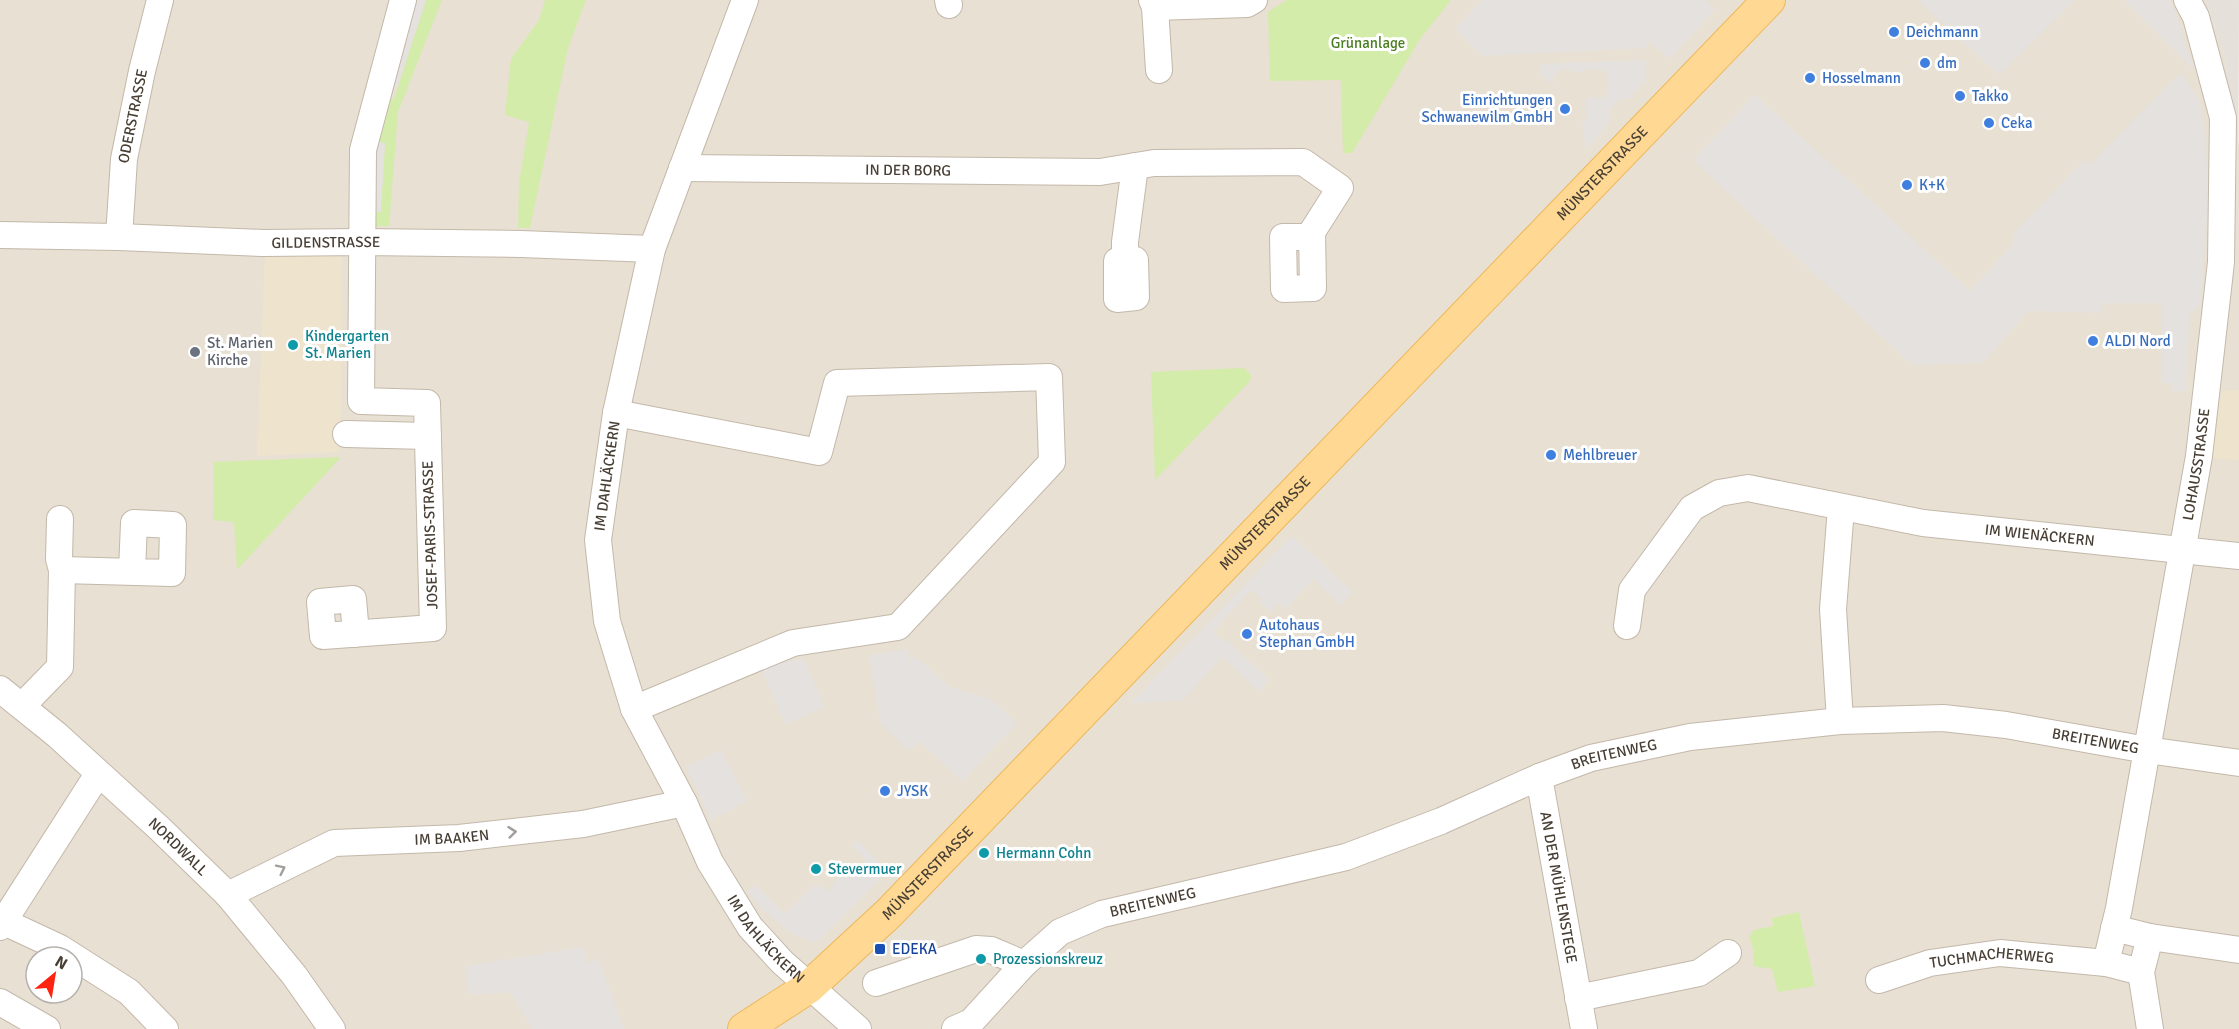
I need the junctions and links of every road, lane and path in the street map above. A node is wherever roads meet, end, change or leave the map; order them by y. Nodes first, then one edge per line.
1 (160, 0) edge
2 (403, 0) edge
3 (745, 0) edge
4 (1254, 0) edge
5 (1769, 0) edge
6 (2187, 0) edge
7 (1153, 3) edge
8 (1159, 70) dead end
9 (2231, 117) edge
10 (1135, 166) junction
11 (682, 168) junction
12 (0, 235) edge
13 (119, 237) junction
14 (1311, 237) dead end
15 (362, 242) junction
16 (652, 249) junction
17 (1125, 261) dead end
18 (361, 401) junction
19 (616, 413) junction
20 (428, 436) junction
21 (1841, 508) junction
22 (60, 519) dead end
23 (2181, 550) junction
24 (2239, 556) edge
25 (62, 570) junction
26 (132, 571) dead end
27 (1627, 626) dead end
28 (356, 634) dead end
29 (0, 689) edge
30 (22, 706) junction
31 (634, 709) junction
32 (1840, 721) junction
33 (2147, 750) junction
34 (2239, 763) edge
35 (98, 774) junction
36 (1539, 777) junction
37 (684, 803) junction
38 (228, 895) junction
39 (1, 923) edge
40 (2114, 928) junction
41 (2150, 937) junction
42 (2239, 950) edge
43 (1728, 953) dead end
44 (2106, 963) junction
45 (1024, 964) junction
46 (2141, 972) junction
47 (1879, 980) dead end
48 (876, 983) dead end
49 (809, 987) junction
50 (1578, 998) junction
51 (0, 1002) edge
52 (47, 1029) edge
53 (165, 1029) edge
54 (332, 1029) edge
55 (744, 1029) edge
56 (858, 1029) edge
57 (955, 1029) edge
58 (1584, 1029) edge
59 (2151, 1029) edge

1 - 13 street, ODERSTRASSE
2 - 15 street
3 - 11 street, IM DAHLÄCKERN
4 - 7 street
5 - 49 main road, MÜNSTERSTRASSE
6 - 9 street, LOHAUSSTRASSE
7 - 8 street
9 - 23 street, LOHAUSSTRASSE
10 - 11 street, IN DER BORG
10 - 14 street, IN DER BORG
10 - 17 street
11 - 16 street, IM DAHLÄCKERN
12 - 13 street, GILDENSTRASSE
13 - 15 street, GILDENSTRASSE
15 - 16 street, GILDENSTRASSE
15 - 18 street
16 - 19 street, IM DAHLÄCKERN
18 - 20 street, JOSEF-PARIS-STRASSE
18 - 20 street
19 - 31 street, IM DAHLÄCKERN
19 - 31 street
20 - 28 street, JOSEF-PARIS-STRASSE
21 - 23 street, IM WIENÄCKERN
21 - 27 street, IM WIENÄCKERN
21 - 32 street
22 - 25 street
23 - 24 street, IM WIENÄCKERN
23 - 33 street, LOHAUSSTRASSE
25 - 26 street
25 - 30 street
29 - 30 street, NORDWALL
30 - 35 street, NORDWALL
31 - 37 street, IM DAHLÄCKERN
32 - 33 street, BREITENWEG
32 - 36 street, BREITENWEG
33 - 34 street, BREITENWEG
33 - 40 street, LOHAUSSTRASSE
35 - 38 street, NORDWALL
35 - 39 street
36 - 45 street, BREITENWEG
36 - 50 street, AN DER MÜHLENSTEGE
38 -> 37 street, IM BAAKEN
37 - 49 street, IM DAHLÄCKERN
38 - 54 street, NORDWALL
39 - 53 street
40 - 41 street
40 - 44 street, LOHAUSSTRASSE
41 - 42 street
41 - 46 street
43 - 50 street
44 - 46 street
44 - 47 street, TUCHMACHERWEG
45 - 48 street
45 - 57 street, BREITENWEG
46 - 59 street
49 - 55 main road, MÜNSTERSTRASSE
49 - 56 street
50 - 58 street, AN DER MÜHLENSTEGE
51 - 52 street

